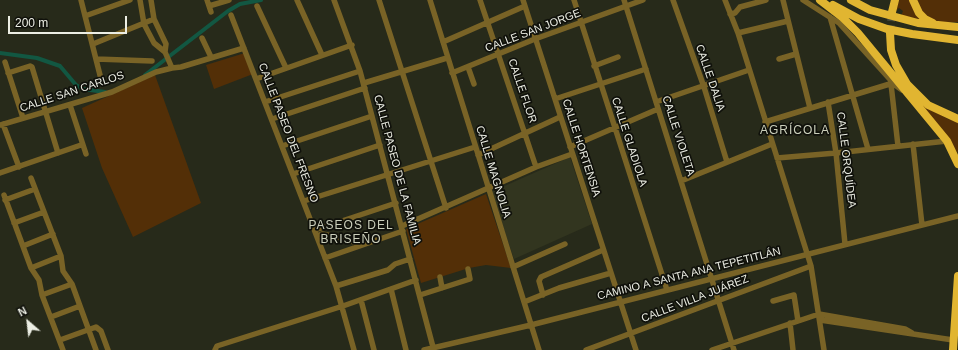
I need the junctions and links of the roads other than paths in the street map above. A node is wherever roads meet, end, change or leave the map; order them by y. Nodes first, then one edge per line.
1 (81, 0) edge
2 (130, 0) edge
3 (140, 0) edge
4 (151, 0) edge
5 (207, 0) edge
6 (229, 0) edge
7 (297, 0) edge
8 (334, 0) edge
9 (379, 0) edge
10 (430, 0) edge
11 (480, 0) edge
12 (574, 0) edge
13 (624, 0) edge
14 (643, 0) edge
15 (673, 0) edge
16 (726, 0) edge
17 (766, 0) edge
18 (783, 0) edge
19 (803, 0) edge
20 (820, 0) edge
21 (825, 0) edge
22 (850, 0) edge
23 (861, 0) edge
24 (895, 0) edge
25 (913, 0) edge
26 (524, 3) edge
27 (257, 6) dead end
28 (626, 7) junction
29 (879, 12) junction
30 (892, 12) tunnel mouth
31 (730, 14) junction
32 (231, 15) dead end
33 (85, 16) junction
34 (830, 17) junction
35 (154, 19) junction
36 (788, 21) junction
37 (488, 23) junction
38 (581, 23) junction
39 (144, 24) junction
40 (940, 26) junction
41 (958, 28) edge
42 (890, 33) tunnel mouth
43 (738, 34) junction
44 (202, 38) dead end
45 (535, 39) junction
46 (958, 40) edge
47 (443, 42) junction
48 (93, 44) junction
49 (166, 44) junction
50 (352, 45) junction
51 (158, 48) junction
52 (244, 48) junction
53 (499, 54) junction
54 (796, 54) junction
55 (322, 55) junction
56 (167, 57) junction
57 (211, 57) junction
58 (448, 58) junction
59 (618, 58) dead end
60 (96, 59) junction
61 (779, 59) dead end
62 (152, 61) dead end
63 (5, 62) dead end
64 (594, 66) junction
65 (468, 67) junction
66 (172, 68) junction
67 (286, 68) junction
68 (646, 69) junction
69 (749, 70) junction
70 (360, 71) junction
71 (403, 71) junction
72 (8, 73) junction
73 (452, 73) junction
74 (256, 79) junction
75 (102, 83) dead end
76 (474, 84) dead end
77 (600, 84) junction
78 (892, 84) junction
79 (364, 86) junction
80 (704, 87) junction
81 (906, 92) junction
82 (853, 95) junction
83 (554, 99) junction
84 (265, 102) junction
85 (656, 102) junction
86 (828, 102) junction
87 (70, 105) junction
88 (810, 108) junction
89 (658, 109) junction
90 (46, 112) junction
91 (372, 116) junction
92 (560, 116) junction
93 (23, 118) junction
94 (272, 119) junction
95 (958, 119) edge
96 (765, 122) junction
97 (3, 126) edge
98 (614, 129) junction
99 (526, 133) junction
100 (947, 141) junction
101 (772, 144) junction
102 (913, 144) junction
103 (81, 145) junction
104 (380, 145) junction
105 (282, 146) junction
106 (898, 146) junction
107 (570, 147) junction
108 (475, 148) junction
109 (868, 149) junction
110 (58, 153) junction
111 (836, 153) junction
112 (86, 154) dead end
113 (572, 154) junction
114 (478, 155) junction
115 (777, 158) junction
116 (432, 162) junction
117 (727, 162) junction
118 (958, 164) edge
119 (19, 167) junction
120 (536, 167) junction
121 (0, 174) edge
122 (293, 174) junction
123 (388, 174) junction
124 (31, 178) dead end
125 (681, 181) junction
126 (35, 188) junction
127 (488, 189) junction
128 (304, 201) junction
129 (396, 203) junction
130 (446, 208) junction
131 (44, 212) junction
132 (958, 216) edge
133 (14, 223) junction
134 (922, 225) junction
135 (402, 229) junction
136 (315, 230) junction
137 (53, 234) junction
138 (316, 236) junction
139 (565, 244) dead end
140 (845, 244) junction
141 (360, 245) junction
142 (23, 246) junction
143 (604, 250) junction
144 (807, 254) junction
145 (61, 256) junction
146 (326, 258) junction
147 (410, 259) junction
148 (811, 266) junction
149 (513, 267) junction
150 (31, 268) junction
151 (468, 269) dead end
152 (611, 273) junction
153 (958, 276) edge
154 (440, 277) dead end
155 (712, 279) junction
156 (416, 280) junction
157 (72, 284) junction
158 (336, 286) junction
159 (442, 288) junction
160 (391, 289) junction
161 (667, 290) junction
162 (42, 295) junction
163 (420, 295) junction
164 (543, 295) junction
165 (361, 300) junction
166 (719, 301) junction
167 (773, 301) dead end
168 (524, 302) junction
169 (620, 302) junction
170 (80, 306) junction
171 (343, 306) junction
172 (820, 317) junction
173 (51, 318) junction
174 (798, 320) junction
175 (790, 323) junction
176 (531, 325) junction
177 (89, 328) junction
178 (631, 334) junction
179 (60, 340) junction
180 (954, 340) junction
181 (732, 343) junction
182 (433, 347) junction
183 (64, 350) edge
184 (96, 350) edge
185 (108, 350) edge
186 (215, 350) edge
187 (354, 350) edge
188 (374, 350) edge
189 (406, 350) edge
190 (424, 350) edge
191 (539, 350) edge
192 (586, 350) edge
193 (636, 350) edge
194 (712, 350) edge
195 (734, 350) edge
196 (793, 350) edge
197 (824, 350) edge
198 (953, 350) edge

1 - 33 street
2 - 33 street
3 - 39 street
4 - 35 street
5 - 6 street
7 - 55 street
8 - 50 street, CALLE PASEO DE LA FAMILIA
9 - 71 street
10 - 47 street, CALLE MAGNOLIA
11 - 37 street, CALLE FLOR
12 - 38 street, CALLE GLADIOLA
13 - 28 street, CALLE VIOLETA
14 - 28 street, CALLE SAN JORGE
15 - 80 street, CALLE DALIA
16 - 31 street
17 - 31 street
18 - 36 street
19 - 34 street
20 - 81 highway
21 - 46 highway
22 - 29 highway
23 - 29 highway
24 - 30 highway
25 - 40 highway
26 - 37 street
26 - 45 street, CALLE HORTENSIA
27 - 67 street
28 - 38 street, CALLE SAN JORGE
28 - 68 street, CALLE VIOLETA
29 - 40 highway
31 - 43 street
32 - 52 street, CALLE PASEO DEL FRESNO
33 - 48 street
34 - 78 street
34 - 82 street
35 - 39 street
35 - 49 street
36 - 43 street
36 - 54 street
37 - 47 street
37 - 53 street, CALLE FLOR
38 - 45 street, CALLE SAN JORGE
38 - 64 street, CALLE GLADIOLA
39 - 48 street
39 - 51 street
40 - 41 highway
42 - 95 highway
43 - 69 street
44 - 57 street
45 - 53 street, CALLE SAN JORGE
45 - 83 street, CALLE HORTENSIA
47 - 58 street, CALLE MAGNOLIA
48 - 60 street
49 - 51 street
49 - 56 street
50 - 55 street
50 - 70 street, CALLE PASEO DE LA FAMILIA
51 - 56 street
52 - 57 street, CALLE SAN CARLOS
52 - 74 street, CALLE PASEO DEL FRESNO
53 - 65 street, CALLE SAN JORGE
53 - 99 street, CALLE FLOR
54 - 61 street
54 - 88 street
55 - 67 street
56 - 66 street
57 - 66 street, CALLE SAN CARLOS
58 - 71 street
58 - 73 street, CALLE MAGNOLIA
59 - 64 street
60 - 62 street
60 - 75 street
63 - 72 street
64 - 77 street, CALLE GLADIOLA
65 - 73 street, CALLE SAN JORGE
65 - 76 street
66 - 87 street, CALLE SAN CARLOS
67 - 74 street
68 - 77 street
68 - 85 street, CALLE VIOLETA
69 - 80 street
69 - 96 street
70 - 79 street, CALLE PASEO DE LA FAMILIA
70 - 84 street
71 - 79 street
71 - 116 street
72 - 90 street
72 - 93 street
73 - 108 street, CALLE MAGNOLIA
74 - 84 street, CALLE PASEO DEL FRESNO
77 - 83 street
77 - 98 street, CALLE GLADIOLA
78 - 81 street
78 - 82 street
78 - 106 street
79 - 91 street, CALLE PASEO DE LA FAMILIA
79 - 94 street
80 - 85 street
80 - 117 street, CALLE DALIA
81 - 100 highway
82 - 86 street
82 - 109 street
83 - 92 street, CALLE HORTENSIA
84 - 94 street, CALLE PASEO DEL FRESNO
85 - 89 street, CALLE VIOLETA
86 - 88 street
86 - 111 street, CALLE ORQUÍDEA
87 - 90 street, CALLE SAN CARLOS
87 - 103 street
88 - 96 street
89 - 98 street
89 - 125 street, CALLE VIOLETA
90 - 93 street, CALLE SAN CARLOS
90 - 110 street
91 - 104 street, CALLE PASEO DE LA FAMILIA
91 - 105 street
92 - 99 street
92 - 107 street, CALLE HORTENSIA
93 - 97 street, CALLE SAN CARLOS
94 - 105 street, CALLE PASEO DEL FRESNO
96 - 101 street
97 - 119 street
98 - 107 street
98 - 161 street, CALLE GLADIOLA
99 - 114 street
99 - 120 street, CALLE FLOR
100 - 102 street
100 - 118 highway
101 - 115 street
101 - 117 street
102 - 106 street
102 - 134 street
103 - 110 street
103 - 112 street
104 - 122 street
104 - 123 street, CALLE PASEO DE LA FAMILIA
105 - 122 street, CALLE PASEO DEL FRESNO
106 - 109 street
107 - 113 street, CALLE HORTENSIA
108 - 114 street, CALLE MAGNOLIA
108 - 116 street
109 - 111 street
110 - 119 street
111 - 115 street
111 - 140 street, CALLE ORQUÍDEA
113 - 120 street
113 - 143 street, CALLE HORTENSIA
114 - 127 street, CALLE MAGNOLIA
115 - 144 street
116 - 123 street
116 - 130 street
117 - 125 street
119 - 121 street
120 - 127 street
122 - 128 street, CALLE PASEO DEL FRESNO
123 - 128 street
123 - 129 street, CALLE PASEO DE LA FAMILIA
124 - 126 street
125 - 155 street, CALLE VIOLETA
126 - 131 street
126 - 133 street
127 - 130 street
127 - 149 street, CALLE MAGNOLIA
128 - 136 street, CALLE PASEO DEL FRESNO
129 - 135 street, CALLE PASEO DE LA FAMILIA
129 - 136 street
130 - 135 street
131 - 133 street
131 - 137 street
132 - 134 street, CAMINO A SANTA ANA TEPETITLÁN
133 - 142 street
134 - 140 street, CAMINO A SANTA ANA TEPETITLÁN
135 - 141 street
135 - 147 street, CALLE PASEO DE LA FAMILIA
136 - 138 street, CALLE PASEO DEL FRESNO
137 - 142 street
137 - 145 street
138 - 141 street
138 - 146 street, CALLE PASEO DEL FRESNO
139 - 149 street
140 - 144 street, CAMINO A SANTA ANA TEPETITLÁN
141 - 146 street
142 - 150 street
143 - 152 street, CALLE HORTENSIA
143 - 164 street
144 - 148 street
144 - 155 street, CAMINO A SANTA ANA TEPETITLÁN
145 - 150 street
145 - 157 street
146 - 158 street, CALLE PASEO DEL FRESNO
147 - 156 street, CALLE PASEO DE LA FAMILIA
147 - 158 street
148 - 166 street, CALLE VILLA JUÁREZ
148 - 172 street
149 - 168 street, CALLE MAGNOLIA
150 - 162 street
151 - 159 street
152 - 164 street
152 - 169 street, CALLE HORTENSIA
153 - 180 highway
154 - 159 street
155 - 161 street, CAMINO A SANTA ANA TEPETITLÁN
155 - 166 street, CALLE VIOLETA
156 - 160 street
156 - 163 street, CALLE PASEO DE LA FAMILIA
157 - 162 street
157 - 170 street
158 - 171 street, CALLE PASEO DEL FRESNO
159 - 163 street
160 - 165 street
160 - 189 street
161 - 169 street, CAMINO A SANTA ANA TEPETITLÁN
162 - 173 street
163 - 182 street, CALLE PASEO DE LA FAMILIA
164 - 168 street
165 - 171 street
165 - 188 street
166 - 178 street, CALLE VILLA JUÁREZ
166 - 181 street, CALLE VIOLETA
167 - 174 street
168 - 176 street, CALLE MAGNOLIA
169 - 176 street, CAMINO A SANTA ANA TEPETITLÁN
169 - 178 street, CALLE HORTENSIA
170 - 173 street
170 - 177 street
171 - 186 street
171 - 187 street, CALLE PASEO DEL FRESNO
172 - 174 street
172 - 180 street
172 - 197 street
173 - 179 street
174 - 175 street
175 - 181 street
175 - 196 street
176 - 182 street, CAMINO A SANTA ANA TEPETITLÁN
176 - 191 street, CALLE MAGNOLIA
177 - 179 street
177 - 184 street
177 - 185 street
178 - 192 street, CALLE VILLA JUÁREZ
178 - 193 street, CALLE HORTENSIA
179 - 183 street
180 - 198 highway
181 - 194 street
181 - 195 street, CALLE VIOLETA
182 - 190 street, CAMINO A SANTA ANA TEPETITLÁN

